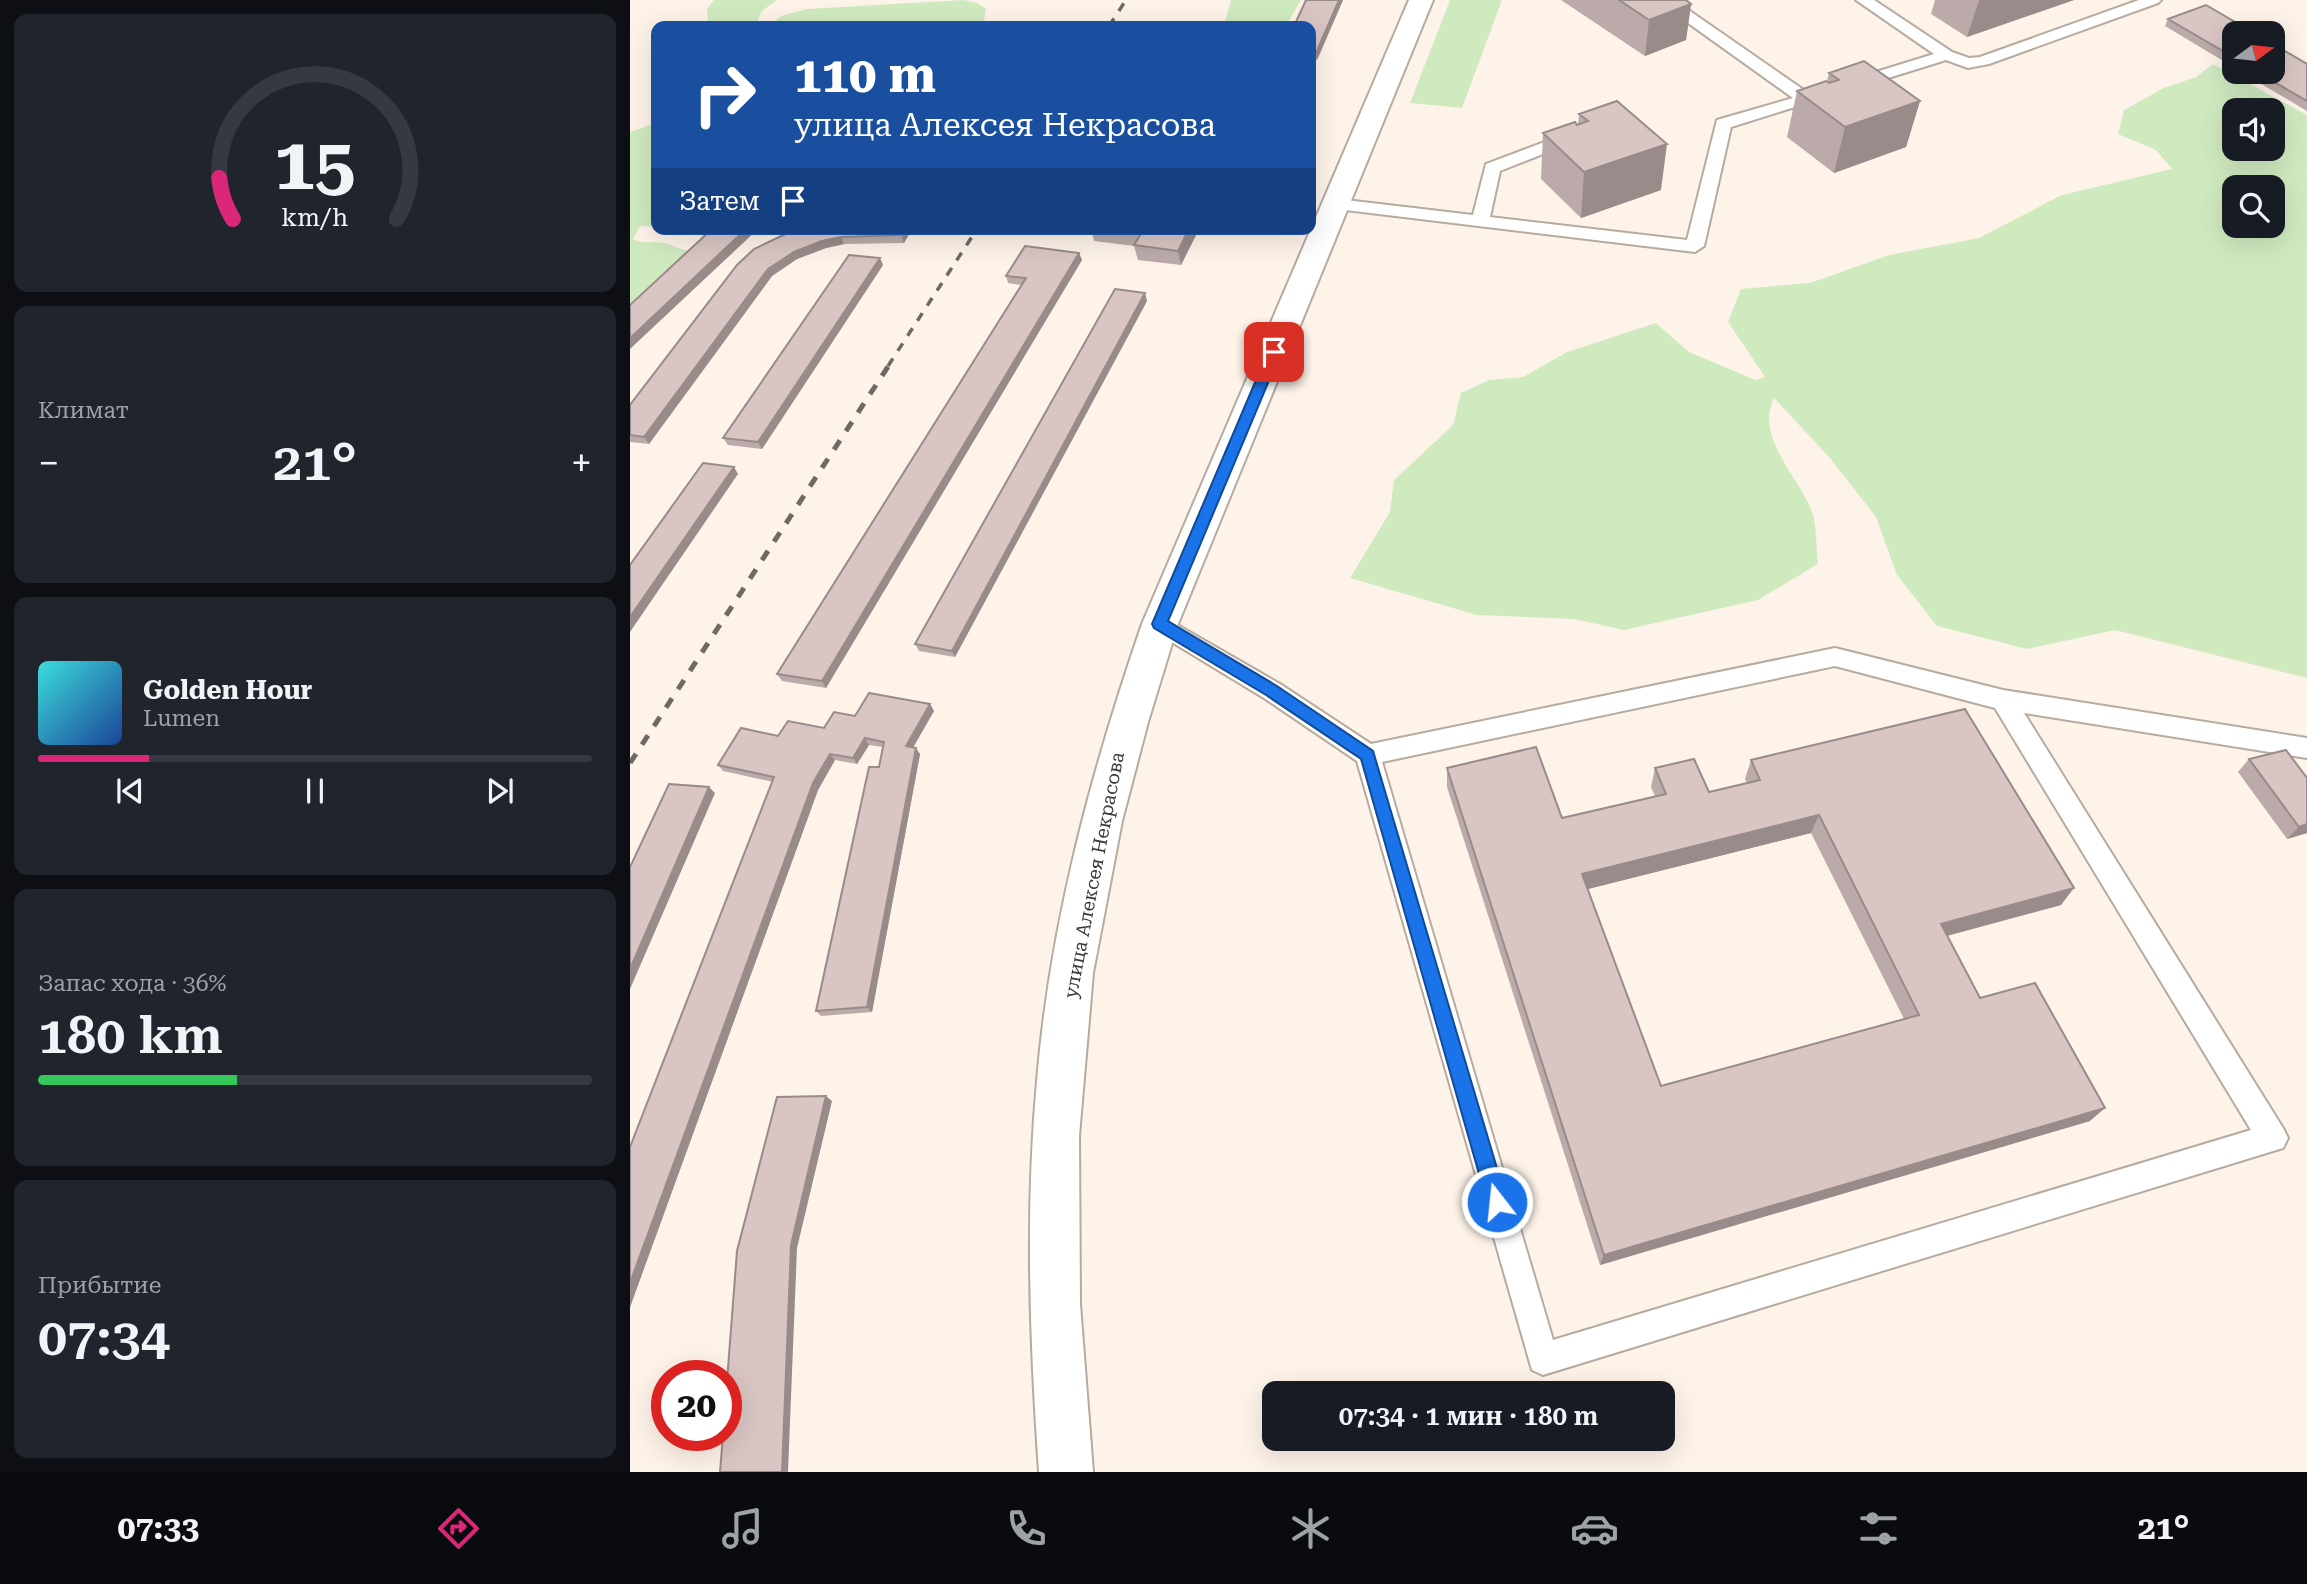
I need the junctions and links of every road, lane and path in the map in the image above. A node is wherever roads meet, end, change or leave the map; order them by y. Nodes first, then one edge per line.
1 (1421, 0) edge
2 (1664, 0) edge
3 (1864, 0) edge
4 (2153, 0) edge
5 (1946, 55) junction
6 (1804, 98) junction
7 (1547, 146) dead end
8 (1337, 204) junction
9 (1480, 221) junction
10 (1160, 624) junction
11 (2003, 700) junction
12 (2307, 748) edge
13 (1368, 755) junction
14 (1066, 1472) edge

1 - 8 street, улица Алексея Некрасова
2 - 6 lane
3 - 5 lane
4 - 5 lane
5 - 6 lane
6 - 9 lane
7 - 9 lane
8 - 9 lane
8 - 10 street, улица Алексея Некрасова
10 - 13 lane
10 - 14 street, улица Алексея Некрасова
11 - 12 lane
11 - 13 lane
11 - 13 lane

